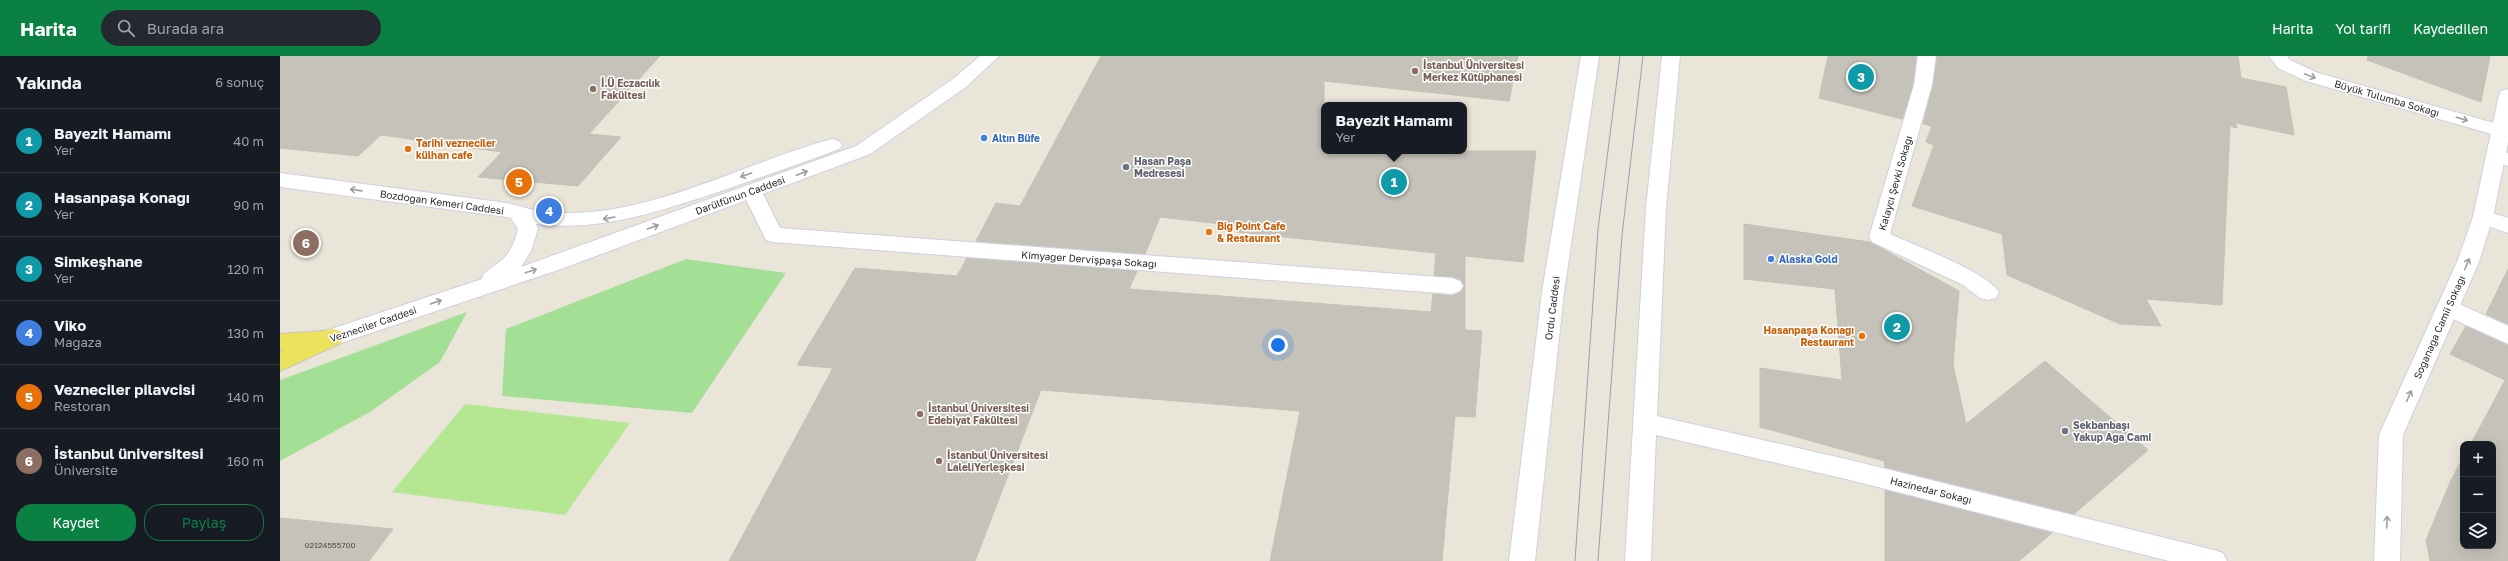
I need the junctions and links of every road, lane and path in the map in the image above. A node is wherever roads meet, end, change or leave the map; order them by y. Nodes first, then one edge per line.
1 (990, 56) edge
2 (1590, 56) edge
3 (1671, 56) edge
4 (1927, 56) edge
5 (2278, 56) edge
6 (2508, 94) edge
7 (902, 122) junction
8 (2502, 131) junction
9 (2502, 158) edge
10 (280, 180) edge
11 (752, 191) junction
12 (519, 215) junction
13 (2482, 217) junction
14 (2508, 226) edge
15 (1452, 286) dead end
16 (467, 292) junction
17 (1988, 292) dead end
18 (2448, 307) junction
19 (2508, 336) edge
20 (333, 337) junction
21 (280, 342) edge
22 (280, 362) edge
23 (1646, 423) junction
24 (1522, 561) edge
25 (1638, 561) edge
26 (2214, 561) edge
27 (2387, 561) edge

1 - 7 street, Darülfünun Caddesi
2 - 24 street, Ordu Caddesi
3 - 23 street
4 - 17 street, Kalaycı Şevki Sokağı
5 -> 8 street, Büyük Tulumba Sokağı
6 - 8 street, Soğanağa Camii Sokağı
11 -> 7 street, Darülfünun Caddesi
7 -> 12 street, Bozdogan Kemeri Caddesi
8 - 9 street, Soğanağa Camii Sokağı
9 - 13 street, Soğanağa Camii Sokağı
12 -> 10 street, Bozdogan Kemeri Caddesi
11 - 15 street, Kimyager Dervişpaşa Sokağı
16 -> 11 street, Darülfünun Caddesi
12 - 16 street
13 - 14 street
18 -> 13 street, Soğanağa Camii Sokağı
20 -> 16 street, Vezneciler Caddesi
18 - 19 street
27 -> 18 street, Soğanağa Camii Sokağı
20 - 21 main road
20 - 22 main road, Vezneciler Caddesi
23 - 25 street
23 - 26 street, Hazinedar Sokağı

